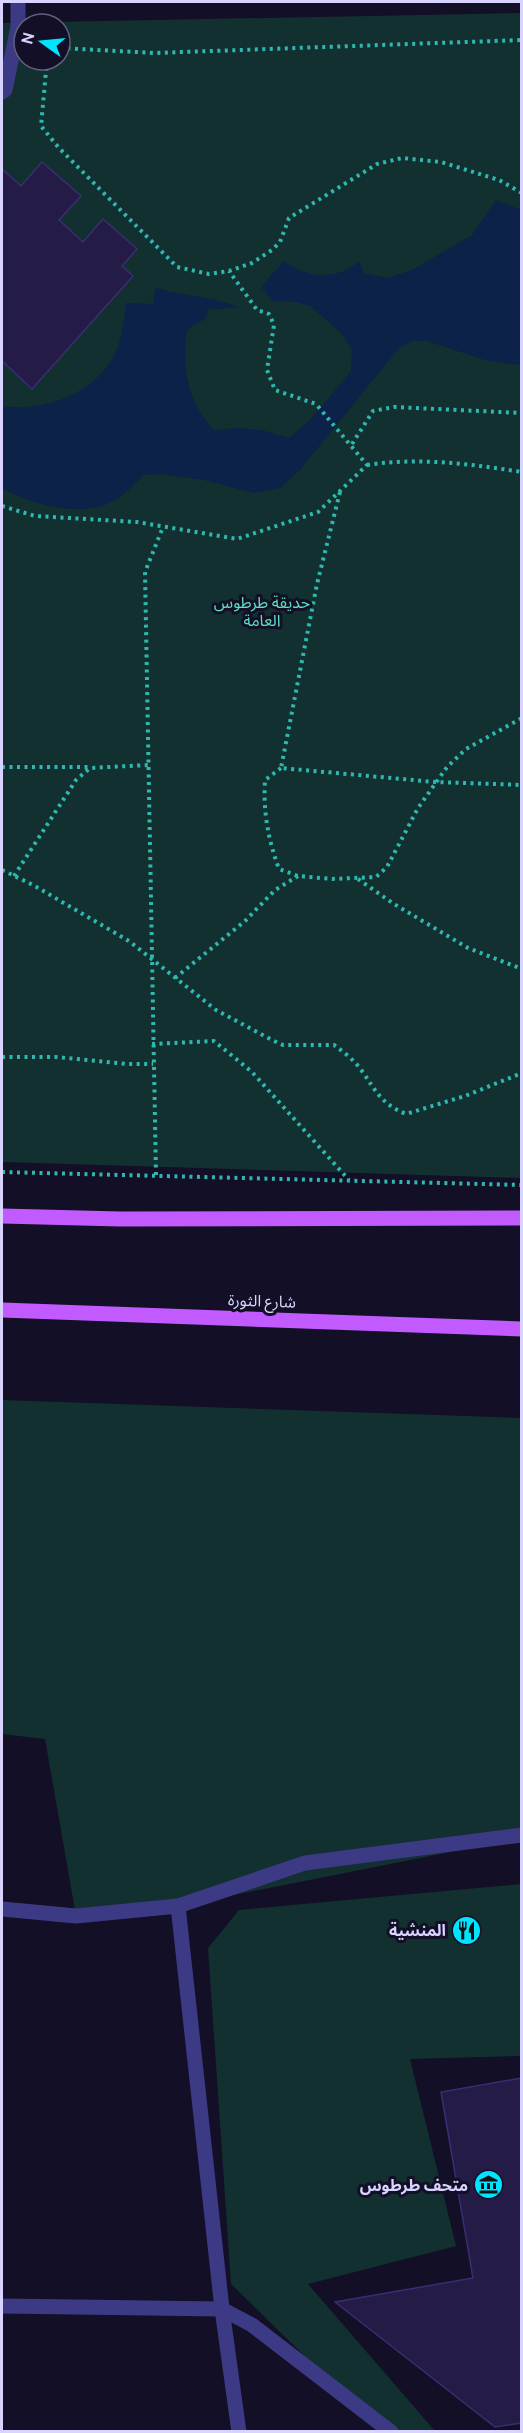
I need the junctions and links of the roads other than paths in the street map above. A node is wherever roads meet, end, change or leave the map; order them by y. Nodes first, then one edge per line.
1 (18, 2) edge
2 (2, 92) edge
3 (2, 1216) edge
4 (522, 1218) edge
5 (2, 1310) edge
6 (522, 1329) edge
7 (522, 1835) edge
8 (178, 1906) junction
9 (2, 1909) edge
10 (2, 2306) edge
11 (222, 2309) junction
12 (239, 2432) edge
13 (390, 2432) edge

1 - 2 street
3 - 4 main road
5 - 6 main road, شارع الثورة
7 - 8 street
8 - 9 street
8 - 11 street
10 - 11 street
11 - 12 street
11 - 13 street

